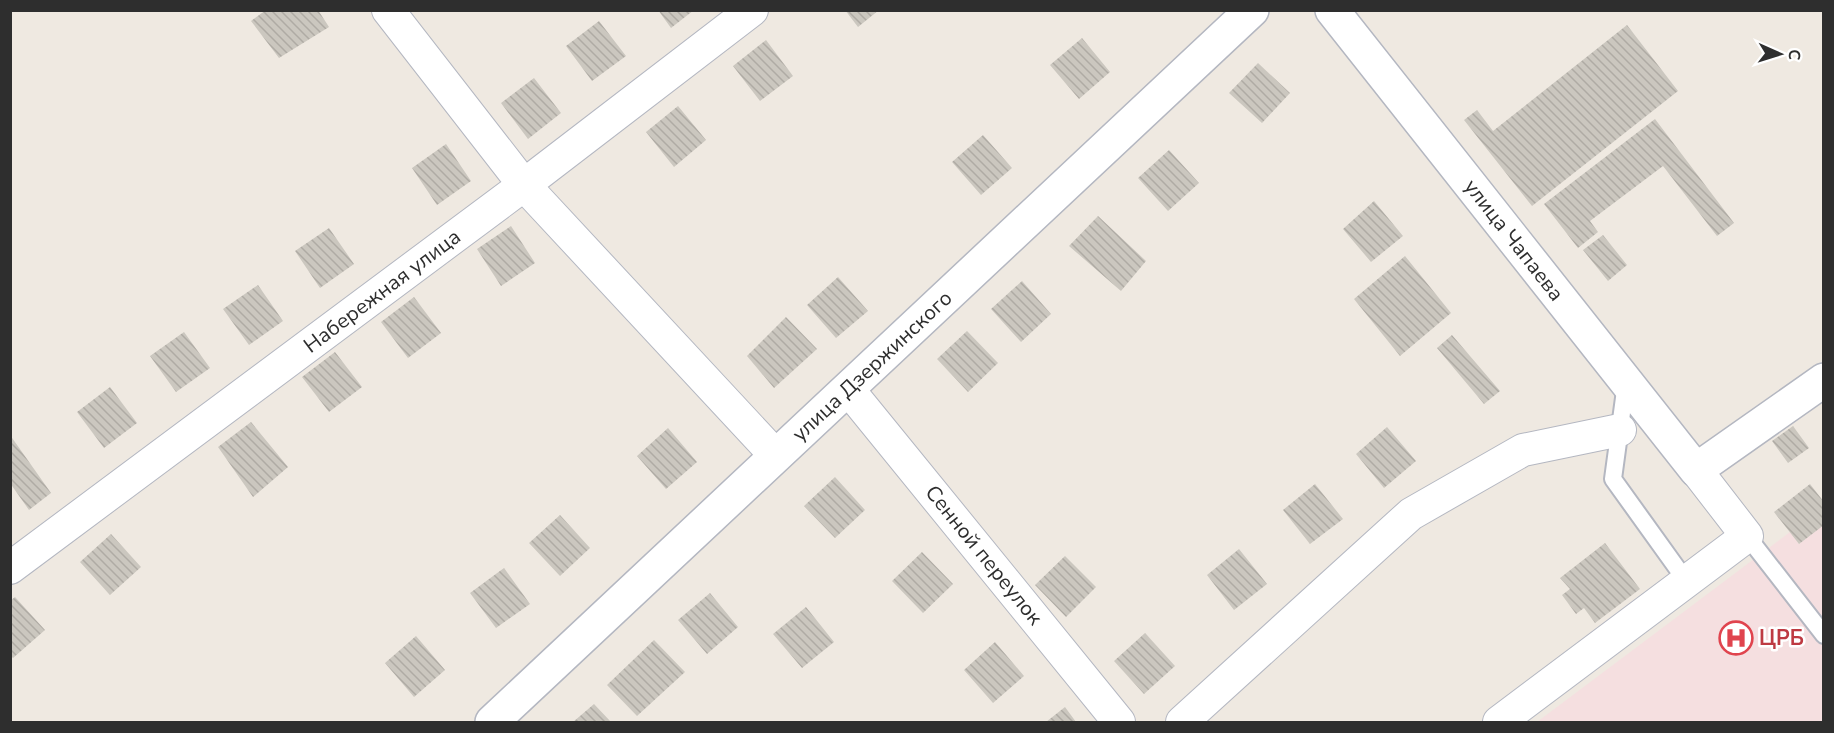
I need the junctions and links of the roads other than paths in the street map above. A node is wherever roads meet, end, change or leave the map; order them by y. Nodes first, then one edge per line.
1 (388, 10) edge
2 (752, 10) edge
3 (1252, 10) edge
4 (1332, 10) edge
5 (524, 185) junction
6 (1824, 380) edge
7 (1626, 382) junction
8 (848, 388) junction
9 (1620, 430) junction
10 (776, 456) junction
11 (1696, 471) junction
12 (1747, 536) junction
13 (10, 568) edge
14 (1687, 582) junction
15 (1824, 635) edge
16 (492, 723) edge
17 (1119, 723) edge
18 (1182, 723) edge
19 (1499, 723) edge

1 - 5 street
2 - 5 street, Набережная улица
3 - 8 street, улица Дзержинского
4 - 7 street, улица Чапаева
5 - 10 street
5 - 13 street, Набережная улица
6 - 11 street
7 - 9 lane
7 - 11 street, улица Чапаева
8 - 10 street, улица Дзержинского
8 - 17 street, Сенной переулок
9 - 14 lane
9 - 18 street
10 - 16 street, улица Дзержинского
11 - 12 street
12 - 14 street
12 - 15 lane
14 - 19 street

